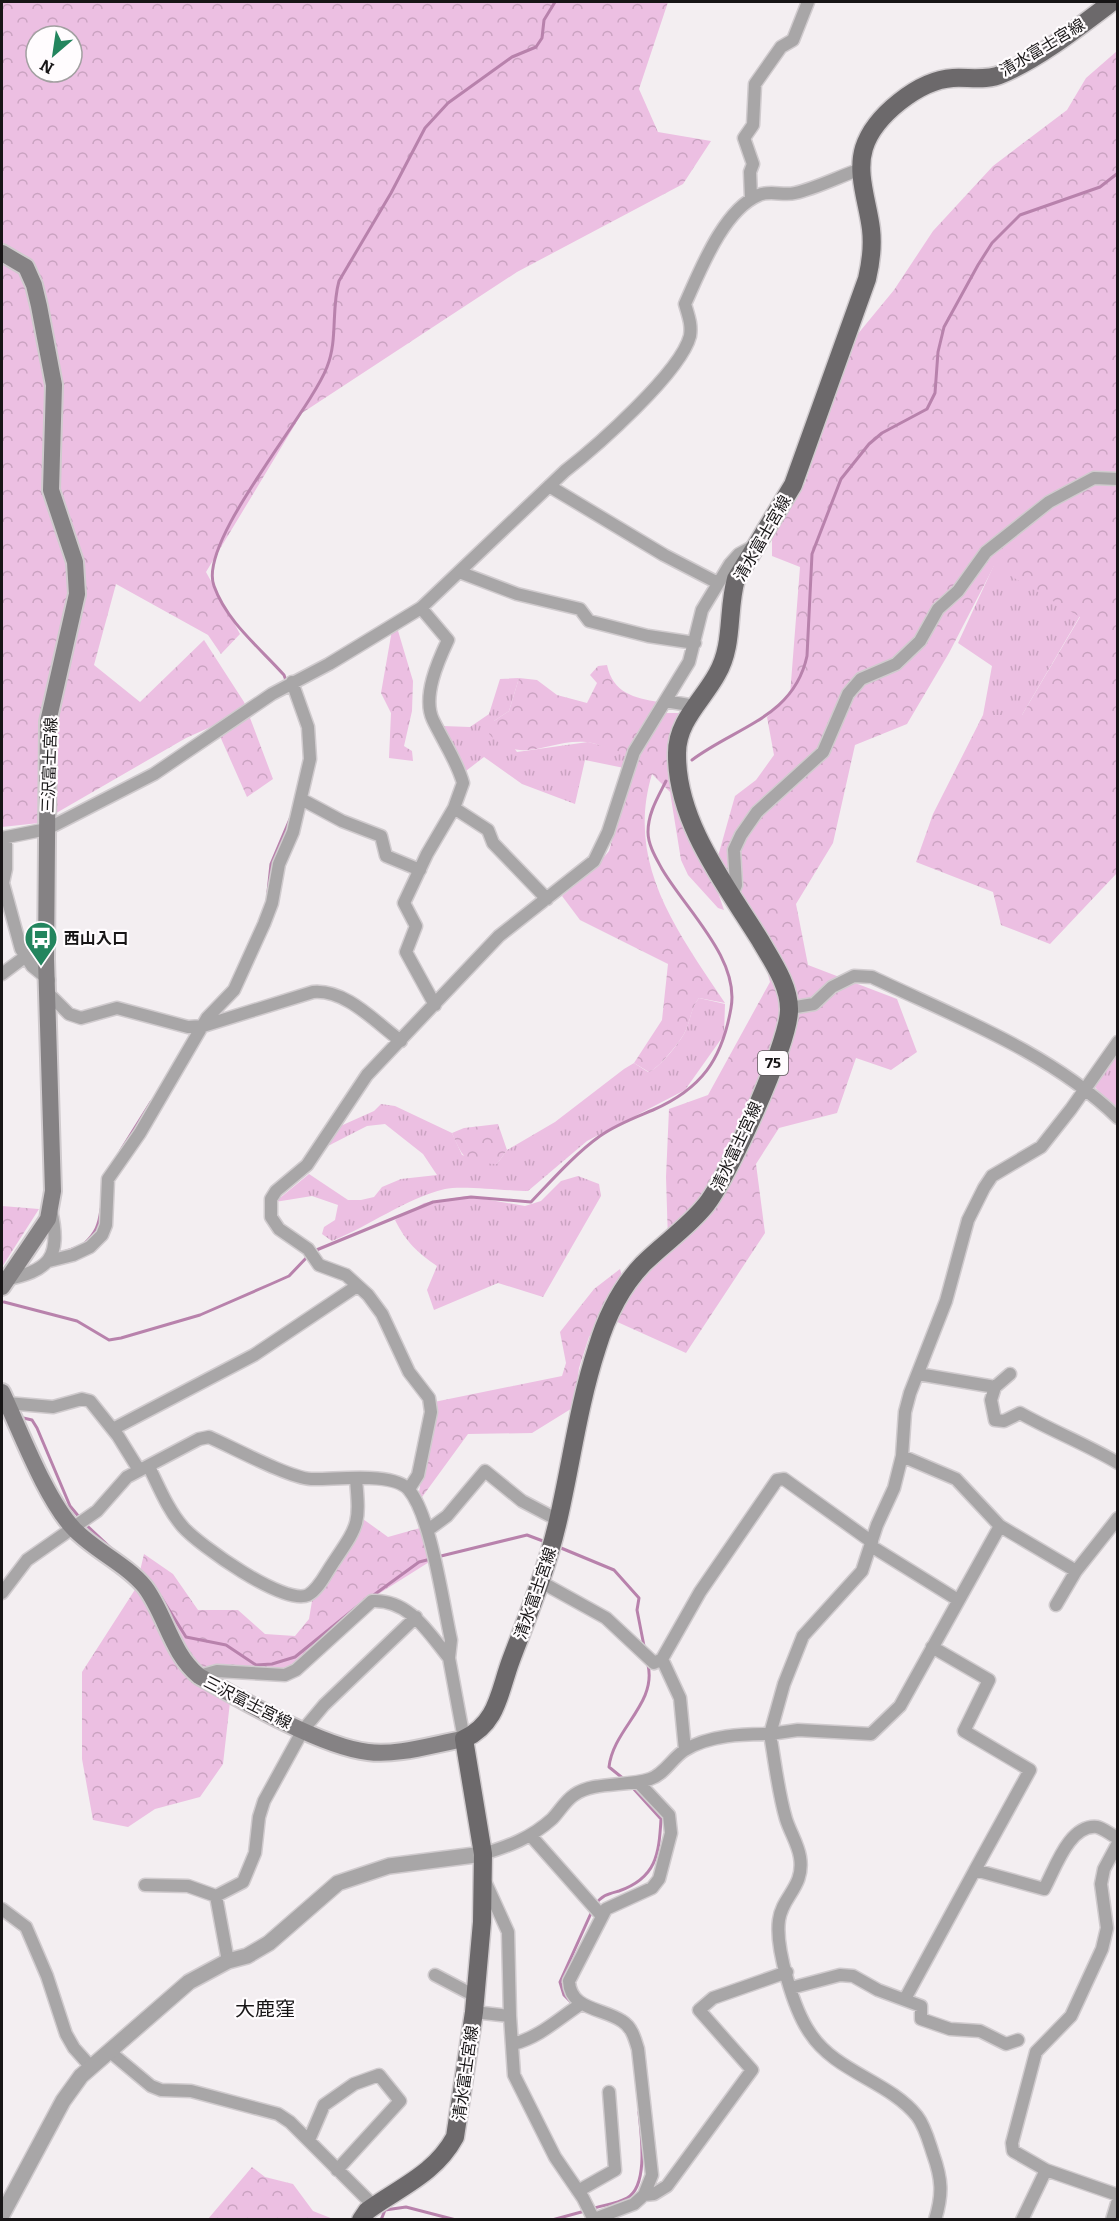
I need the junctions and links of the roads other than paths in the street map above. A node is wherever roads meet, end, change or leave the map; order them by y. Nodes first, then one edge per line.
1 (808, 2) edge
2 (1112, 2) edge
3 (861, 169) junction
4 (751, 198) junction
5 (2, 253) edge
6 (1118, 479) edge
7 (549, 486) junction
8 (755, 546) junction
9 (459, 572) junction
10 (718, 583) junction
11 (421, 608) junction
12 (695, 643) junction
13 (287, 685) junction
14 (665, 701) junction
15 (695, 706) junction
16 (301, 799) junction
17 (454, 808) junction
18 (47, 829) junction
19 (4, 837) edge
20 (420, 870) junction
21 (732, 895) junction
22 (547, 899) junction
23 (26, 956) junction
24 (2, 974) edge
25 (49, 987) junction
26 (435, 1005) junction
27 (790, 1008) junction
28 (203, 1026) junction
29 (401, 1041) junction
30 (1118, 1042) edge
31 (1085, 1091) junction
32 (1118, 1118) edge
33 (51, 1209) junction
34 (49, 1261) junction
35 (3, 1283) edge
36 (357, 1286) junction
37 (918, 1374) junction
38 (1010, 1374) dead end
39 (995, 1387) junction
40 (8, 1406) edge
41 (113, 1429) junction
42 (902, 1456) junction
43 (1118, 1464) edge
44 (144, 1469) junction
45 (356, 1479) junction
46 (409, 1489) junction
47 (1118, 1518) edge
48 (558, 1520) junction
49 (79, 1525) junction
50 (1000, 1526) junction
51 (428, 1530) junction
52 (872, 1544) junction
53 (1076, 1571) junction
54 (541, 1582) junction
55 (2, 1593) edge
56 (958, 1600) junction
57 (1056, 1605) dead end
58 (416, 1617) junction
59 (932, 1647) junction
60 (449, 1658) junction
61 (662, 1659) junction
62 (199, 1676) junction
63 (303, 1730) junction
64 (770, 1734) junction
65 (464, 1739) junction
66 (685, 1750) junction
67 (638, 1782) junction
68 (531, 1836) junction
69 (1118, 1838) edge
70 (1118, 1843) edge
71 (483, 1854) junction
72 (975, 1870) junction
73 (482, 1874) junction
74 (145, 1885) dead end
75 (216, 1896) junction
76 (2, 1909) edge
77 (601, 1915) junction
78 (228, 1961) junction
79 (787, 1972) junction
80 (435, 1975) dead end
81 (791, 1988) junction
82 (905, 2000) junction
83 (475, 2004) junction
84 (577, 2006) junction
85 (510, 2016) junction
86 (1017, 2040) dead end
87 (513, 2044) junction
88 (109, 2051) junction
89 (90, 2067) junction
90 (609, 2092) dead end
91 (309, 2140) junction
92 (337, 2170) junction
93 (1046, 2170) junction
94 (578, 2191) junction
95 (644, 2195) junction
96 (1118, 2198) edge
97 (374, 2206) junction
98 (2, 2215) edge
99 (594, 2219) edge
100 (361, 2220) edge
101 (935, 2220) edge
102 (1022, 2220) edge
103 (1112, 2220) edge

1 - 4 street
2 - 3 main road, 清水富士宮線
3 - 4 street
3 - 8 main road, 清水富士宮線
4 - 7 street
5 - 18 main road, 三沢富士宮線
6 - 21 street
7 - 9 street
7 - 10 street
8 - 10 street
8 - 15 main road, 清水富士宮線
9 - 11 street
9 - 12 street
10 - 12 street
11 - 13 street
11 - 17 street
12 - 14 street
13 - 16 street
13 - 18 street
14 - 15 street
14 - 22 street
15 - 21 main road, 清水富士宮線
16 - 20 street
16 - 28 street
17 - 20 street
17 - 22 street
18 - 19 street
18 - 25 main road, 三沢富士宮線
19 - 23 street
20 - 26 street
21 - 27 main road, 清水富士宮線
22 - 26 street
23 - 24 street
23 - 25 street
25 - 28 street
25 - 33 main road, 三沢富士宮線
26 - 29 street
27 - 31 street
27 - 48 main road, 清水富士宮線 / 75
28 - 29 street
28 - 34 street
29 - 36 street
30 - 31 street
31 - 32 street
31 - 37 street
33 - 34 street
33 - 35 main road, 三沢富士宮線
34 - 35 street
36 - 41 street
36 - 46 street
37 - 39 street
37 - 42 street
38 - 39 street
39 - 43 street
40 - 41 street
40 - 49 main road, 三沢富士宮線
41 - 44 street
42 - 50 street
42 - 52 street
44 - 45 street
44 - 45 street
44 - 49 street
45 - 46 street
46 - 51 street
47 - 53 street
48 - 51 street
48 - 54 main road, 清水富士宮線 / 75
49 - 55 street
49 - 62 main road, 三沢富士宮線
50 - 53 street
50 - 56 street
51 - 60 street
52 - 56 street
52 - 61 street
52 - 64 street
53 - 57 street
54 - 61 street
54 - 65 main road, 清水富士宮線 / 75
56 - 59 street
58 - 60 street
58 - 62 street
58 - 63 street
59 - 64 street
59 - 72 street
60 - 65 street
61 - 66 street
62 - 63 main road, 三沢富士宮線
63 - 65 main road, 三沢富士宮線
63 - 75 street
64 - 66 street
64 - 79 street
65 - 71 main road, 清水富士宮線
66 - 67 street
67 - 68 street
67 - 77 street
68 - 71 street
68 - 77 street
69 - 72 street
70 - 93 street
71 - 73 main road, 清水富士宮線
71 - 78 street
72 - 82 street
73 - 83 main road, 清水富士宮線
73 - 85 street
74 - 75 street
75 - 78 street
76 - 89 street
77 - 84 street
78 - 88 street
79 - 81 street
79 - 95 street
80 - 83 street
81 - 82 street
81 - 101 street
82 - 86 street
83 - 85 street
83 - 97 main road, 清水富士宮線
84 - 87 street
84 - 95 street
85 - 87 street
87 - 94 street
88 - 89 street
88 - 91 street
89 - 98 street
90 - 94 street
91 - 92 street
91 - 92 street
92 - 97 street
93 - 96 street
93 - 102 street
94 - 99 street
95 - 99 street
96 - 103 street
97 - 100 main road, 清水富士宮線

